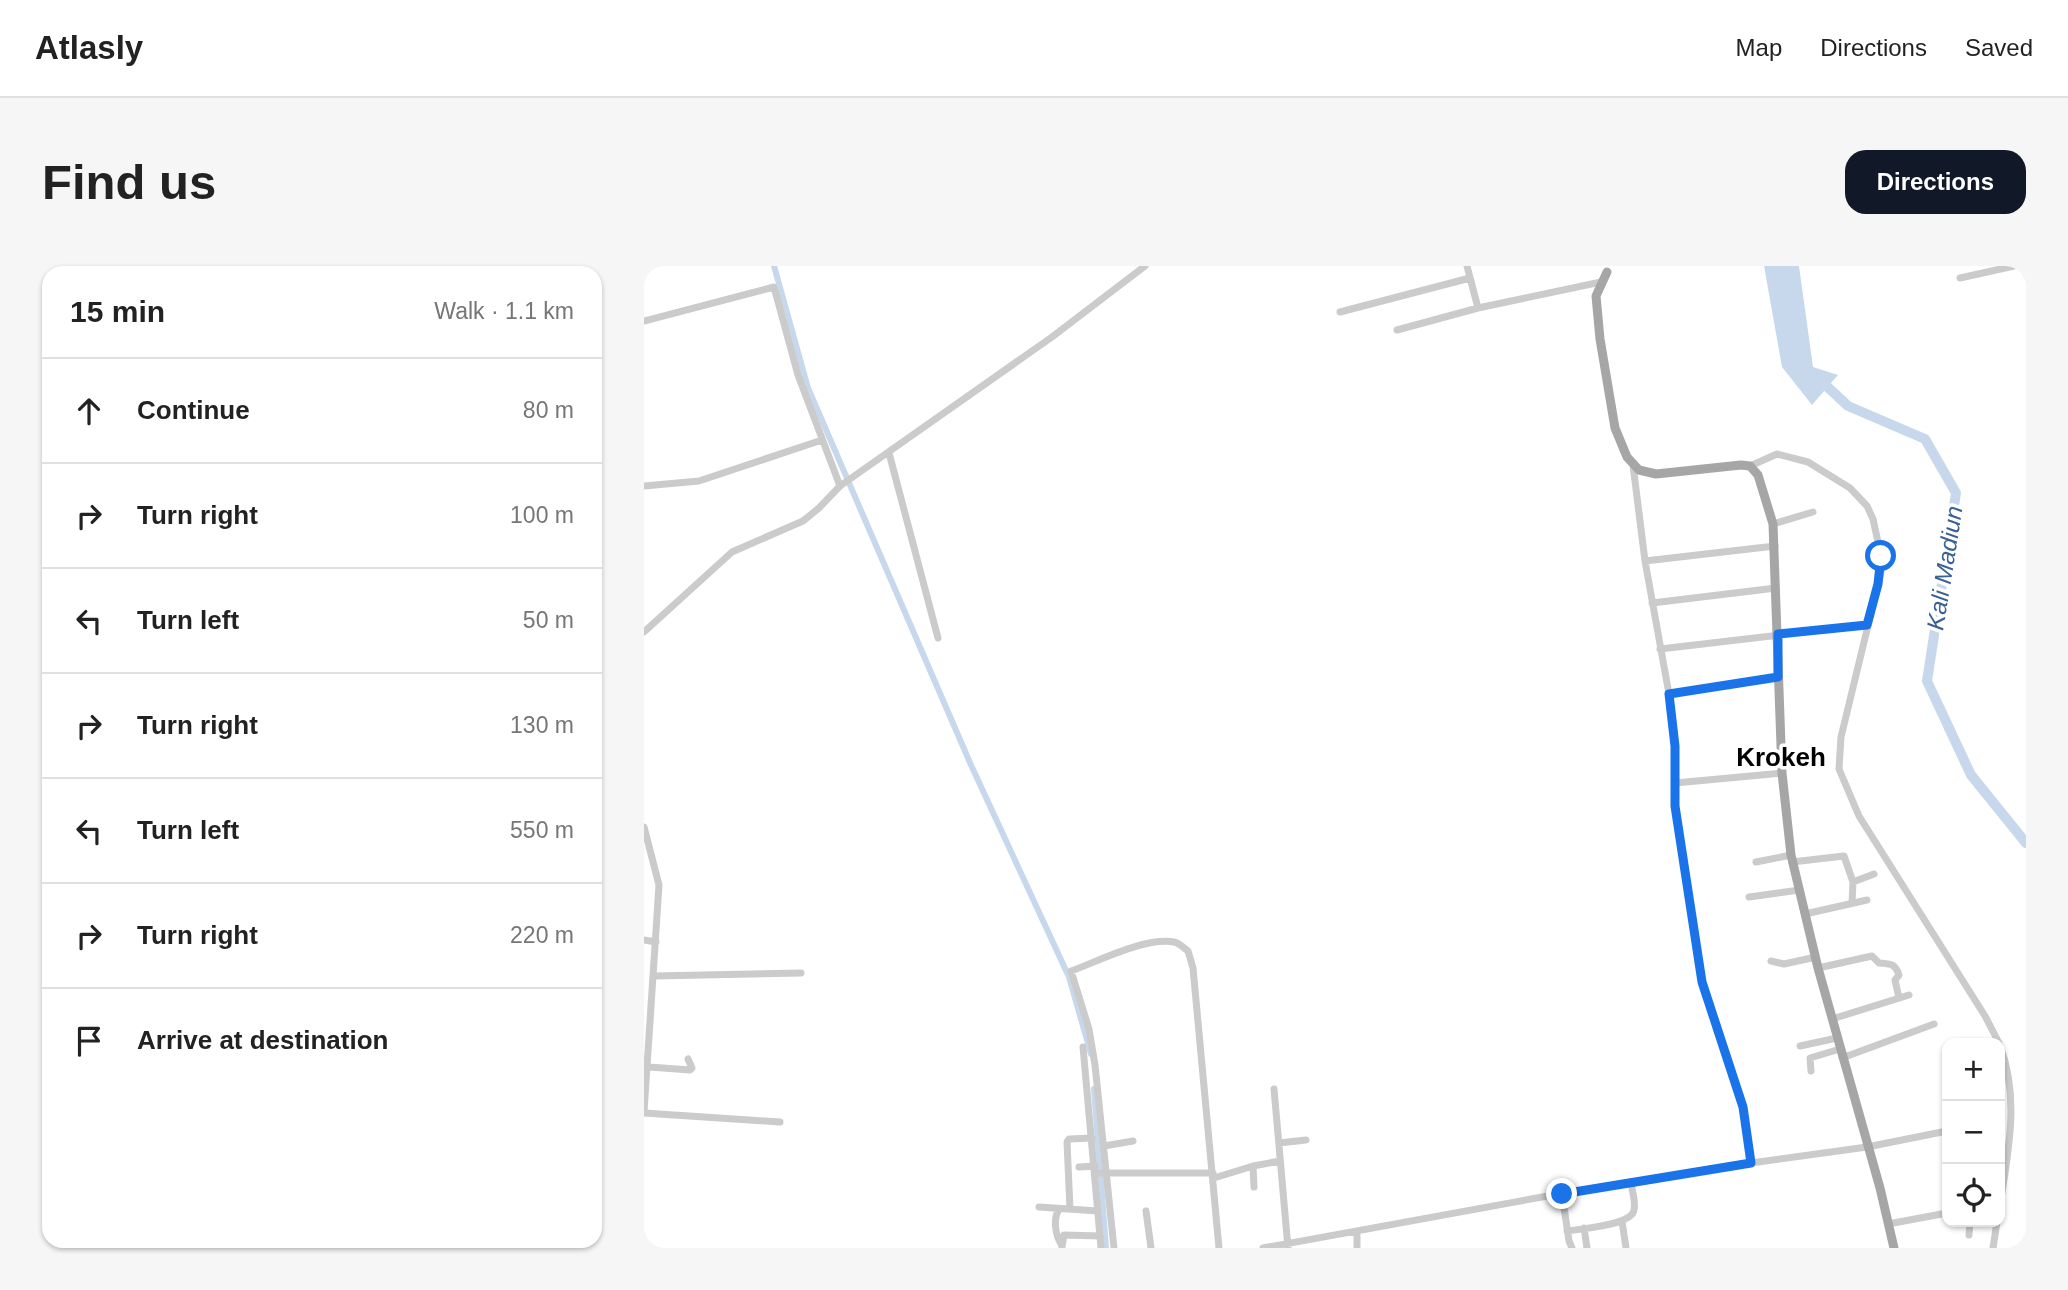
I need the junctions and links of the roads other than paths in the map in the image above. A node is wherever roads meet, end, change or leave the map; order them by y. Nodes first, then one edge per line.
1 (1145, 266) edge
2 (1467, 266) edge
3 (2014, 266) edge
4 (1609, 269) edge
5 (1470, 278) junction
6 (1960, 278) dead end
7 (1601, 282) junction
8 (1478, 307) junction
9 (1340, 312) dead end
10 (644, 321) edge
11 (1397, 330) dead end
12 (822, 440) junction
13 (889, 453) junction
14 (1633, 465) junction
15 (1750, 466) junction
16 (844, 484) junction
17 (644, 486) edge
18 (1813, 513) dead end
19 (1773, 524) junction
20 (1775, 546) junction
21 (1645, 561) junction
22 (1776, 588) junction
23 (1652, 603) junction
24 (1867, 625) junction
25 (644, 632) edge
26 (1778, 634) junction
27 (938, 638) dead end
28 (1660, 649) junction
29 (1778, 677) junction
30 (1669, 694) junction
31 (1782, 773) junction
32 (1675, 783) junction
33 (644, 827) edge
34 (1792, 859) junction
35 (1756, 862) dead end
36 (1874, 874) dead end
37 (1853, 882) junction
38 (1799, 890) junction
39 (1749, 897) dead end
40 (1867, 900) dead end
41 (1852, 903) junction
42 (1805, 914) junction
43 (644, 940) edge
44 (656, 942) junction
45 (1816, 957) junction
46 (1771, 961) dead end
47 (1818, 968) junction
48 (801, 973) dead end
49 (654, 976) junction
50 (1909, 995) dead end
51 (1899, 998) junction
52 (1832, 1019) junction
53 (647, 1021) edge
54 (1934, 1024) dead end
55 (1837, 1038) junction
56 (1996, 1038) edge
57 (1800, 1046) dead end
58 (1083, 1047) dead end
59 (1841, 1054) junction
60 (688, 1059) dead end
61 (2005, 1065) edge
62 (649, 1067) junction
63 (1811, 1071) dead end
64 (1274, 1089) dead end
65 (644, 1112) edge
66 (2012, 1119) junction
67 (2005, 1120) edge
68 (780, 1122) dead end
69 (1942, 1132) edge
70 (1092, 1138) junction
71 (1307, 1139) dead end
72 (1133, 1142) dead end
73 (1279, 1143) junction
74 (1104, 1146) junction
75 (1867, 1147) junction
76 (1280, 1161) junction
77 (1751, 1163) junction
78 (1253, 1166) junction
79 (1079, 1167) dead end
80 (2005, 1169) edge
81 (1095, 1170) junction
82 (1107, 1173) junction
83 (1213, 1175) junction
84 (1631, 1182) junction
85 (1254, 1187) dead end
86 (1562, 1194) junction
87 (1038, 1207) dead end
88 (1059, 1209) junction
89 (1070, 1209) junction
90 (1098, 1211) junction
91 (1146, 1212) dead end
92 (1942, 1214) edge
93 (1622, 1221) junction
94 (1888, 1224) junction
95 (1970, 1227) edge
96 (1996, 1227) edge
97 (1584, 1228) junction
98 (1357, 1231) junction
99 (1567, 1231) junction
100 (1056, 1235) junction
101 (1969, 1235) dead end
102 (1046, 1236) dead end
103 (1100, 1236) junction
104 (1287, 1245) edge
105 (1062, 1247) edge
106 (1101, 1248) edge
107 (1114, 1248) edge
108 (1151, 1248) edge
109 (1219, 1248) edge
110 (1263, 1248) edge
111 (1357, 1248) edge
112 (1572, 1248) edge
113 (1584, 1248) edge
114 (1626, 1248) edge
115 (1894, 1248) edge
116 (1993, 1248) edge

1 - 13 street
2 - 5 street
3 - 6 street
4 - 7 main road
5 - 8 street
5 - 9 street
7 - 8 street
7 - 14 main road
8 - 11 street
10 - 12 street
12 - 16 street
12 - 17 street
13 - 16 street
13 - 27 street
14 - 15 main road
14 - 21 street
15 - 19 main road
15 - 24 street
16 - 25 street
18 - 19 street
19 - 20 main road
20 - 21 street
20 - 22 main road
21 - 23 street
22 - 23 street
22 - 26 main road
23 - 28 street
24 - 26 street
24 - 56 street
26 - 28 street
26 - 29 main road
28 - 30 street
29 - 30 street
29 - 31 main road
30 - 32 street
31 - 32 street
31 - 34 main road
32 - 77 street
33 - 44 street
34 - 35 street
34 - 37 street
34 - 38 main road
36 - 37 street
37 - 41 street
38 - 39 street
38 - 42 main road
40 - 41 street
41 - 42 street
42 - 45 main road
43 - 44 street
44 - 49 street
45 - 46 street
45 - 47 main road
47 - 51 street
47 - 52 main road
48 - 49 street
49 - 53 street
50 - 51 street
51 - 52 street
52 - 55 main road
53 - 62 street
54 - 59 street
55 - 57 street
55 - 59 main road
58 - 70 street
59 - 63 street
59 - 75 main road
60 - 62 street
61 - 66 street
62 - 65 street
64 - 73 street
65 - 68 street
66 - 67 street
66 - 80 street
69 - 75 street
70 - 81 street
70 - 89 street
71 - 73 street
72 - 74 street
73 - 76 street
74 - 82 street
74 - 83 street
75 - 77 street
75 - 94 main road
76 - 78 street
76 - 104 street
77 - 84 street
78 - 83 street
78 - 85 street
79 - 81 street
81 - 82 street
81 - 90 street
82 - 83 street
82 - 107 street
83 - 109 street
84 - 86 street
84 - 93 street
86 - 98 street
86 - 99 street
87 - 88 street
88 - 89 street
88 - 100 street
89 - 90 street
90 - 103 street
91 - 108 street
92 - 94 street
93 - 97 street
93 - 114 street
94 - 115 main road
95 - 101 street
96 - 116 street
97 - 99 street
97 - 113 street
98 - 104 street
98 - 111 street
99 - 112 street
100 - 102 street
100 - 105 street
103 - 105 street
103 - 106 street
104 - 110 street

